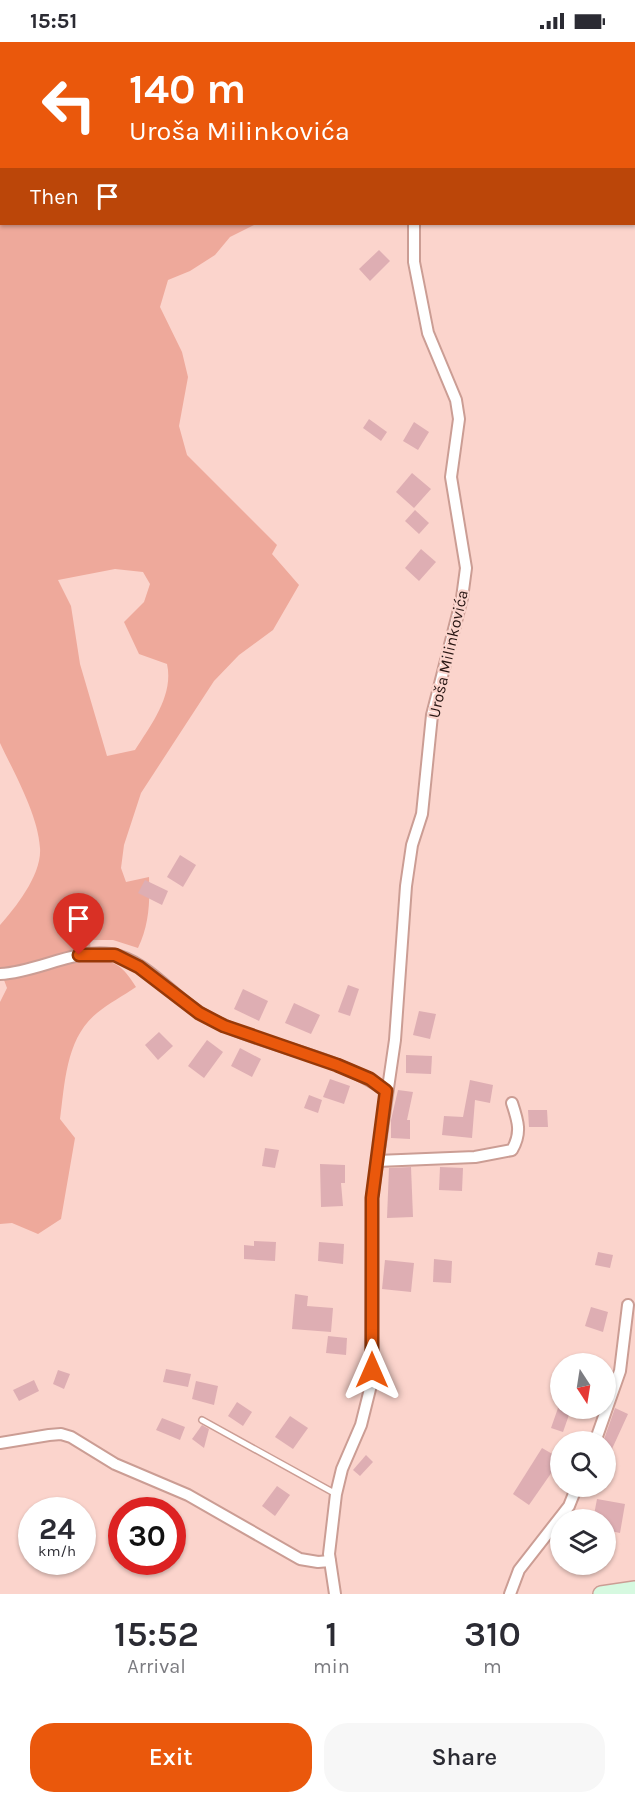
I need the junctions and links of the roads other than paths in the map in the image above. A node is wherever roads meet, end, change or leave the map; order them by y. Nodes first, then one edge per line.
1 (414, 225) edge
2 (0, 974) edge
3 (386, 1091) junction
4 (512, 1103) dead end
5 (377, 1161) junction
6 (628, 1305) dead end
7 (202, 1420) dead end
8 (599, 1431) edge
9 (0, 1443) edge
10 (336, 1494) junction
11 (572, 1497) edge
12 (330, 1561) junction
13 (635, 1589) edge
14 (335, 1594) edge
15 (510, 1594) edge
16 (601, 1594) edge

1 - 3 street, Uroša Milinkovića
2 - 3 street
3 - 5 street, Uroša Milinkovića
4 - 5 street
5 - 10 street, Uroša Milinkovića
6 - 8 street
7 - 10 lane
9 - 12 street
10 - 12 street, Uroša Milinkovića
11 - 15 street
12 - 14 street, Uroša Milinkovića
13 - 16 street

